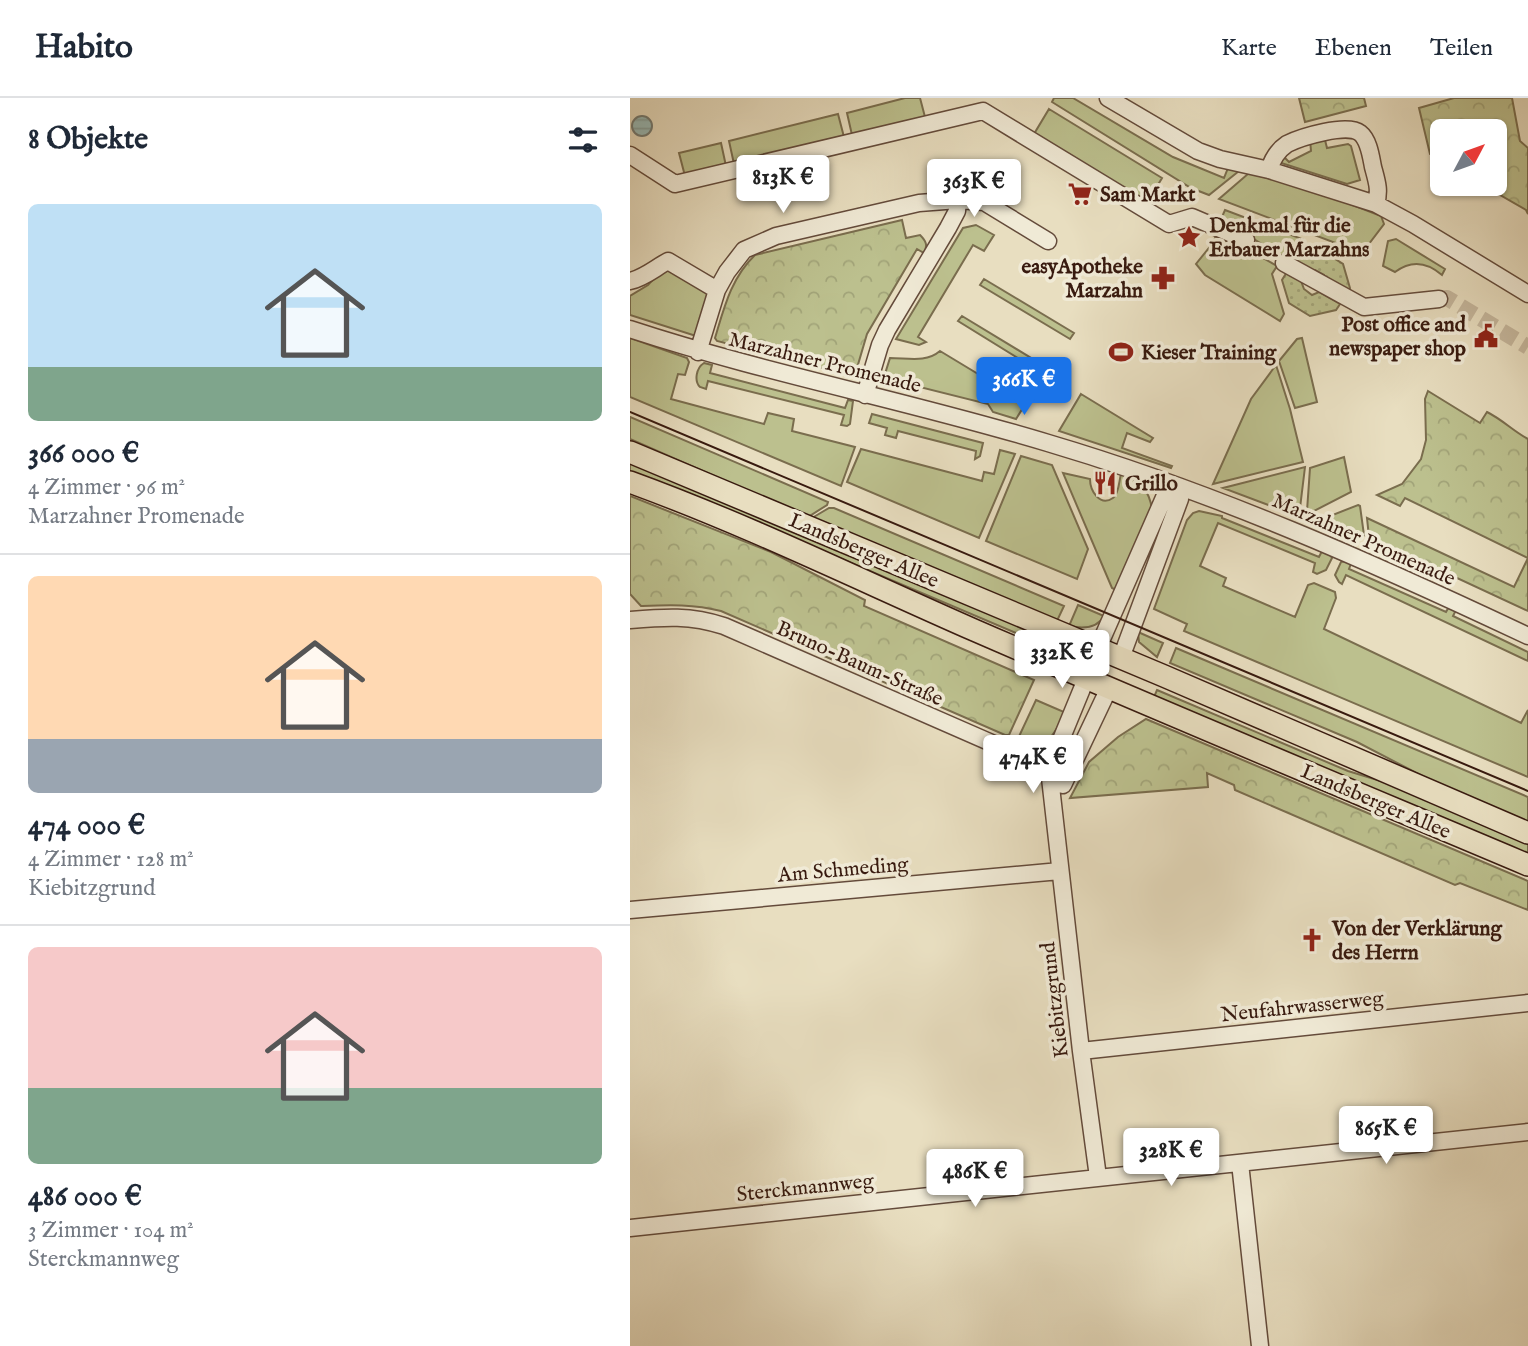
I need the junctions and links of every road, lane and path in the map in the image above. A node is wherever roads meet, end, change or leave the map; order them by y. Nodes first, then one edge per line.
1 (1108, 98) edge
2 (630, 155) edge
3 (1269, 170) junction
4 (958, 200) junction
5 (1376, 204) junction
6 (1247, 240) dead end
7 (1048, 241) dead end
8 (1284, 263) dead end
9 (630, 281) edge
10 (718, 290) junction
11 (1528, 294) edge
12 (1439, 299) tunnel mouth
13 (630, 329) edge
14 (698, 352) junction
15 (865, 395) junction
16 (630, 452) edge
17 (630, 482) edge
18 (1175, 486) junction
19 (630, 620) edge
20 (1528, 636) edge
21 (1098, 648) junction
22 (1121, 658) junction
23 (1086, 679) junction
24 (1109, 688) junction
25 (1049, 769) junction
26 (1067, 776) junction
27 (1054, 818) junction
28 (1528, 832) edge
29 (1528, 865) edge
30 (1060, 871) junction
31 (630, 910) edge
32 (1528, 1003) edge
33 (1081, 1051) junction
34 (1528, 1132) edge
35 (1240, 1163) junction
36 (1098, 1177) junction
37 (630, 1228) edge
38 (1260, 1346) edge

1 - 3 street
2 - 6 street
3 - 5 street
3 - 5 street
4 - 7 street
4 - 10 street
4 - 15 street
5 - 11 street
8 - 12 street
9 - 10 street
10 - 14 street
13 - 14 street, Marzahner Promenade
14 - 15 street, Marzahner Promenade
15 - 18 street, Marzahner Promenade
16 - 21 main road, Landsberger Allee
17 - 23 main road, Landsberger Allee
18 - 20 street, Marzahner Promenade
18 - 21 street
18 - 22 street
19 - 25 street, Bruno-Baum-Straße
21 - 22 main road, Landsberger Allee
21 - 23 main road
22 - 24 main road
22 - 28 main road, Landsberger Allee
23 - 24 main road, Landsberger Allee
23 - 25 street, Kiebitzgrund
24 - 26 street, Kiebitzgrund
24 - 29 main road, Landsberger Allee
25 - 26 street, Bruno-Baum-Straße
25 - 27 street, Kiebitzgrund
26 - 27 street, Kiebitzgrund
27 - 30 street, Kiebitzgrund
30 - 31 street, Am Schmeding
30 - 33 street, Kiebitzgrund
32 - 33 street, Neufahrwasserweg
33 - 36 street, Kiebitzgrund
34 - 35 street, Sterckmannweg
35 - 36 street, Sterckmannweg
35 - 38 street
36 - 37 street, Sterckmannweg

